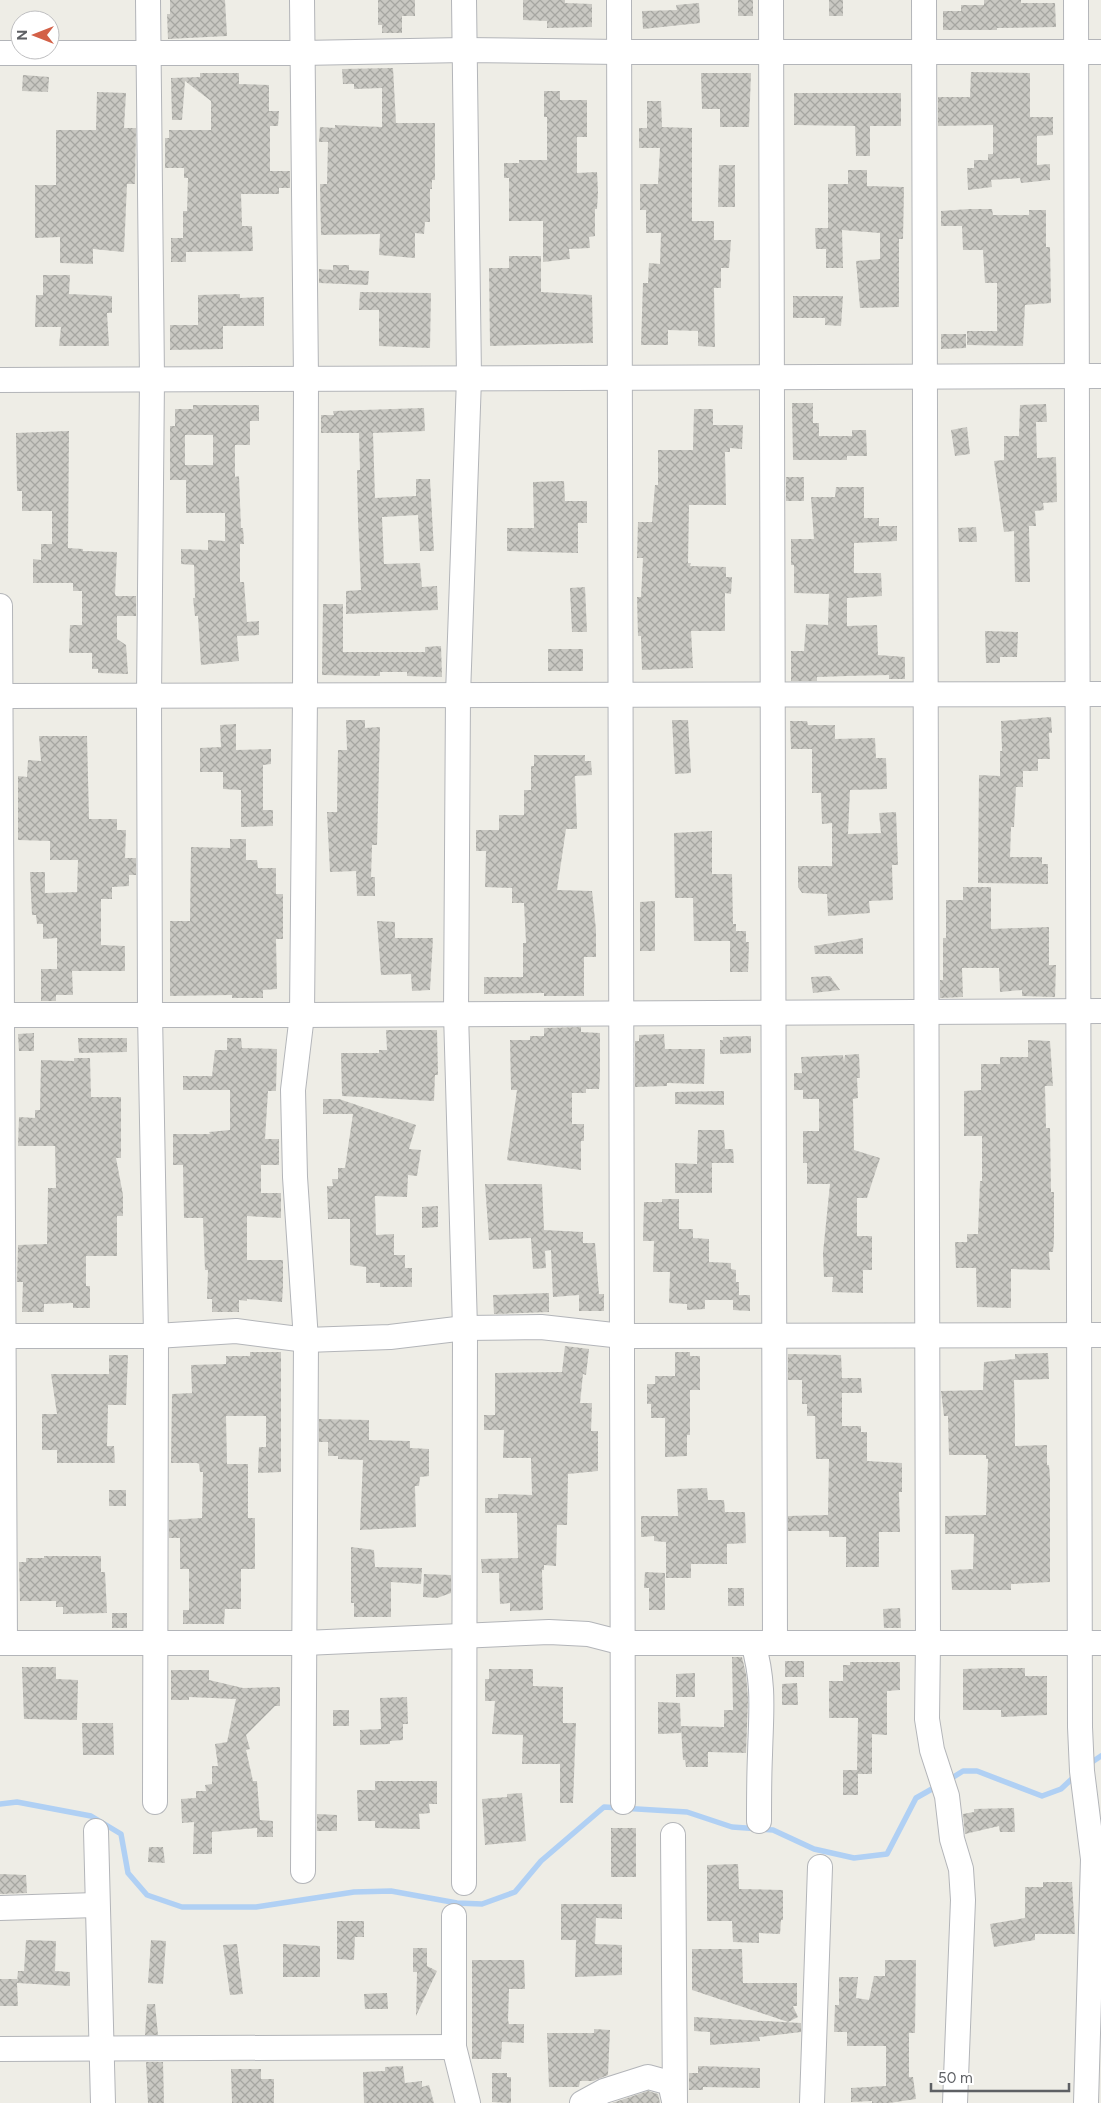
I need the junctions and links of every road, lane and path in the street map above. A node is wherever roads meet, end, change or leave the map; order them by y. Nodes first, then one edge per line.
1 (148, 0) edge
2 (302, 0) edge
3 (464, 0) edge
4 (619, 0) edge
5 (771, 0) edge
6 (924, 0) edge
7 (1076, 0) edge
8 (464, 50) junction
9 (619, 52) junction
10 (771, 52) junction
11 (924, 52) junction
12 (1076, 52) junction
13 (1101, 52) edge
14 (0, 53) edge
15 (147, 53) junction
16 (301, 53) junction
17 (925, 376) junction
18 (1077, 376) junction
19 (1101, 376) edge
20 (772, 377) junction
21 (469, 378) junction
22 (619, 378) junction
23 (152, 379) junction
24 (306, 379) junction
25 (0, 380) edge
26 (0, 606) edge
27 (772, 694) junction
28 (924, 694) junction
29 (1076, 694) junction
30 (1101, 694) edge
31 (458, 695) junction
32 (620, 695) junction
33 (1, 696) edge
34 (149, 696) junction
35 (305, 696) junction
36 (1090, 1011) edge
37 (773, 1012) junction
38 (926, 1012) junction
39 (456, 1013) junction
40 (621, 1013) junction
41 (0, 1014) edge
42 (150, 1014) junction
43 (302, 1015) junction
44 (465, 1328) junction
45 (927, 1334) junction
46 (3, 1336) edge
47 (156, 1336) junction
48 (622, 1336) junction
49 (774, 1336) junction
50 (1090, 1336) edge
51 (306, 1340) junction
52 (464, 1636) junction
53 (3, 1643) edge
54 (157, 1643) junction
55 (305, 1643) junction
56 (623, 1643) junction
57 (764, 1643) junction
58 (928, 1643) junction
59 (1091, 1643) edge
60 (155, 1802) dead end
61 (623, 1802) dead end
62 (759, 1820) dead end
63 (96, 1831) dead end
64 (674, 1835) dead end
65 (1097, 1859) edge
66 (820, 1867) dead end
67 (303, 1871) dead end
68 (464, 1883) dead end
69 (96, 1905) junction
70 (0, 1908) edge
71 (454, 1916) dead end
72 (454, 2047) junction
73 (0, 2049) edge
74 (101, 2049) junction
75 (103, 2103) edge
76 (468, 2103) edge
77 (582, 2103) edge
78 (675, 2103) edge
79 (812, 2103) edge
80 (955, 2103) edge
81 (1086, 2103) edge

1 - 15 street
2 - 16 street
3 - 8 street
4 - 9 street
5 - 10 street
6 - 11 street
7 - 12 street
8 - 9 street
8 - 16 street
8 - 21 street
9 - 10 street
9 - 22 street
10 - 11 street
10 - 20 street
11 - 12 street
11 - 17 street
12 - 13 street
12 - 18 street
14 - 15 street
15 - 16 street
15 - 23 street
16 - 24 street
17 - 18 street
17 - 20 street
17 - 28 street
18 - 19 street
18 - 29 street
20 - 22 street
20 - 27 street
21 - 22 street
21 - 24 street
21 - 31 street
22 - 32 street
23 - 24 street
23 - 25 street
23 - 34 street
24 - 35 street
26 - 33 street
27 - 28 street
27 - 32 street
27 - 37 street
28 - 29 street
28 - 38 street
29 - 30 street
29 - 36 street
31 - 32 street
31 - 35 street
31 - 39 street
32 - 40 street
33 - 34 street
33 - 41 street
34 - 35 street
34 - 42 street
35 - 43 street
36 - 38 street
36 - 50 street
37 - 38 street
37 - 40 street
37 - 49 street
38 - 45 street
39 - 40 street
39 - 43 street
39 - 44 street
40 - 48 street
41 - 42 street
41 - 46 street
42 - 43 street
42 - 47 street
43 - 51 street
44 - 48 street
44 - 51 street
44 - 52 street
45 - 49 street
45 - 50 street
45 - 58 street
46 - 47 street
46 - 53 street
47 - 51 street
47 - 54 street
48 - 49 street
48 - 56 street
49 - 57 street
50 - 59 street
51 - 55 street
52 - 55 street
52 - 56 street
52 - 68 street
53 - 54 street
54 - 55 street
54 - 60 street
55 - 67 street
56 - 57 street
56 - 61 street
57 - 58 street
57 - 62 street
58 - 59 street
58 - 80 street
59 - 65 street
63 - 69 street
64 - 78 street
65 - 81 street
66 - 79 street
69 - 70 street
69 - 74 street
71 - 72 street
72 - 74 street
72 - 76 street
73 - 74 street
74 - 75 street
77 - 78 street

